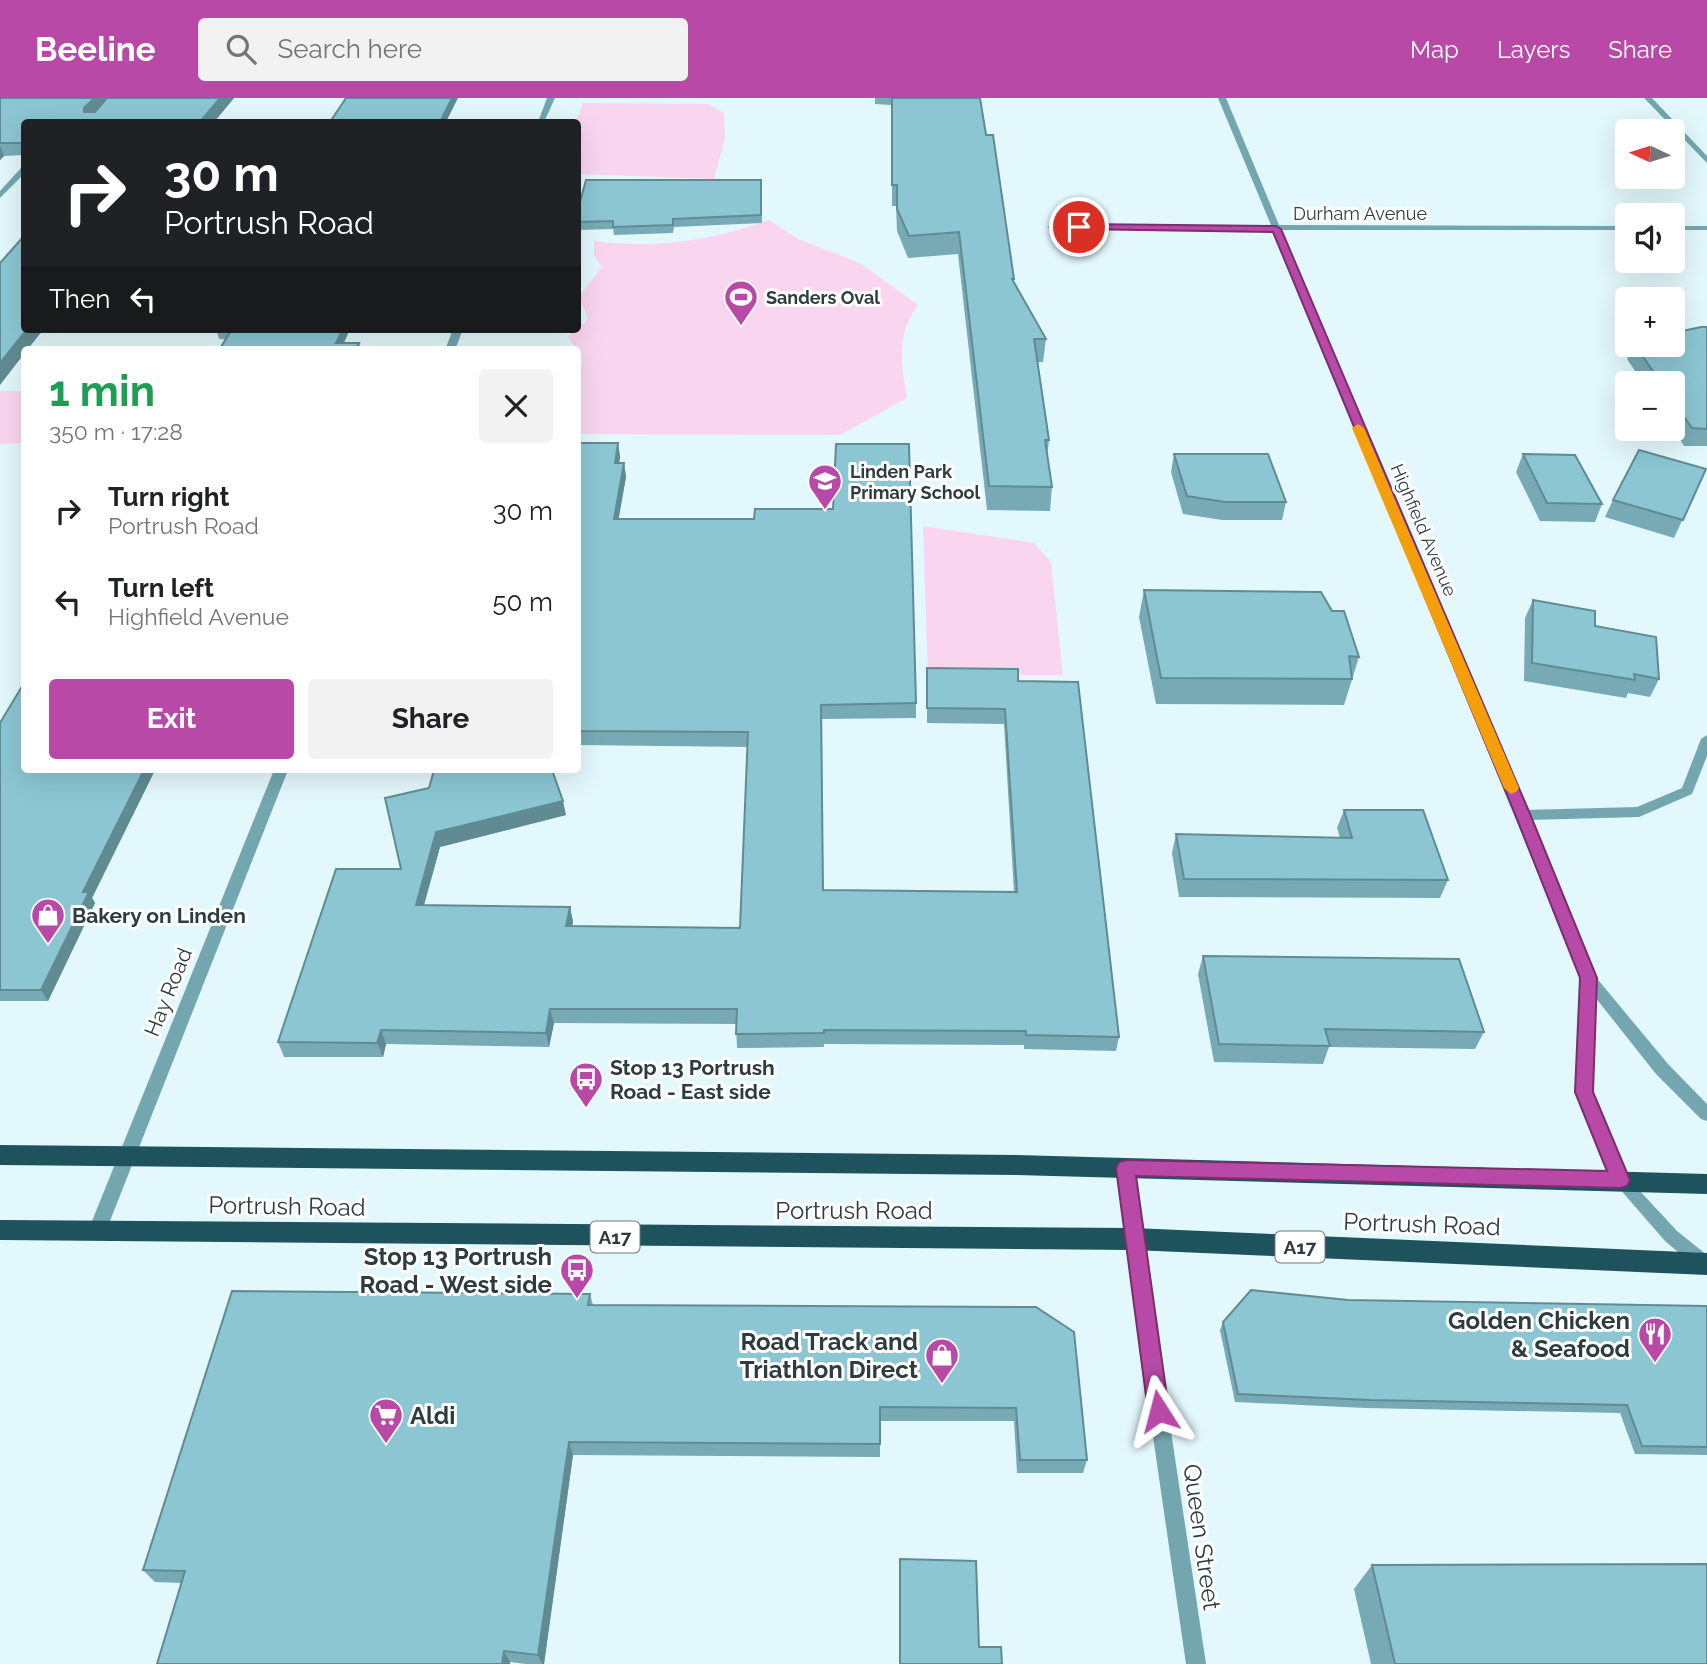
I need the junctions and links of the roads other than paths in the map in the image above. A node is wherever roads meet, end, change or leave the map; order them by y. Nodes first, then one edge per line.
1 (551, 98) edge
2 (1222, 98) edge
3 (1648, 98) edge
4 (542, 119) edge
5 (1707, 160) edge
6 (21, 173) edge
7 (0, 196) edge
8 (1051, 227) dead end
9 (1615, 228) edge
10 (1685, 228) edge
11 (1707, 228) edge
12 (1276, 229) junction
13 (1707, 739) edge
14 (280, 773) edge
15 (1522, 814) junction
16 (1588, 978) junction
17 (1707, 1114) edge
18 (0, 1155) edge
19 (127, 1155) junction
20 (1126, 1168) junction
21 (1620, 1180) junction
22 (1707, 1184) edge
23 (0, 1230) edge
24 (97, 1231) junction
25 (1133, 1239) junction
26 (1706, 1264) edge
27 (1196, 1664) edge

1 - 4 street
2 - 12 street, Highfield Avenue
3 - 5 street
6 - 7 street
8 - 12 street, Durham Avenue
9 - 12 street, Durham Avenue
10 - 11 street
12 - 15 street, Highfield Avenue
13 - 15 street
14 - 19 street, Hay Road
15 - 16 street, Highfield Avenue
16 - 17 street, Highfield Avenue
16 - 21 street, Highfield Avenue
18 - 19 highway, Portrush Road
19 - 20 highway, Portrush Road
19 - 24 street, Hay Road
20 - 21 highway, Portrush Road
20 - 25 street, Queen Street
21 - 22 highway, Portrush Road
21 - 26 street, Highfield Avenue
23 - 24 highway, Portrush Road / A17
24 - 25 highway, Portrush Road / A17
25 - 26 highway, Portrush Road / A17
25 - 27 street, Queen Street

